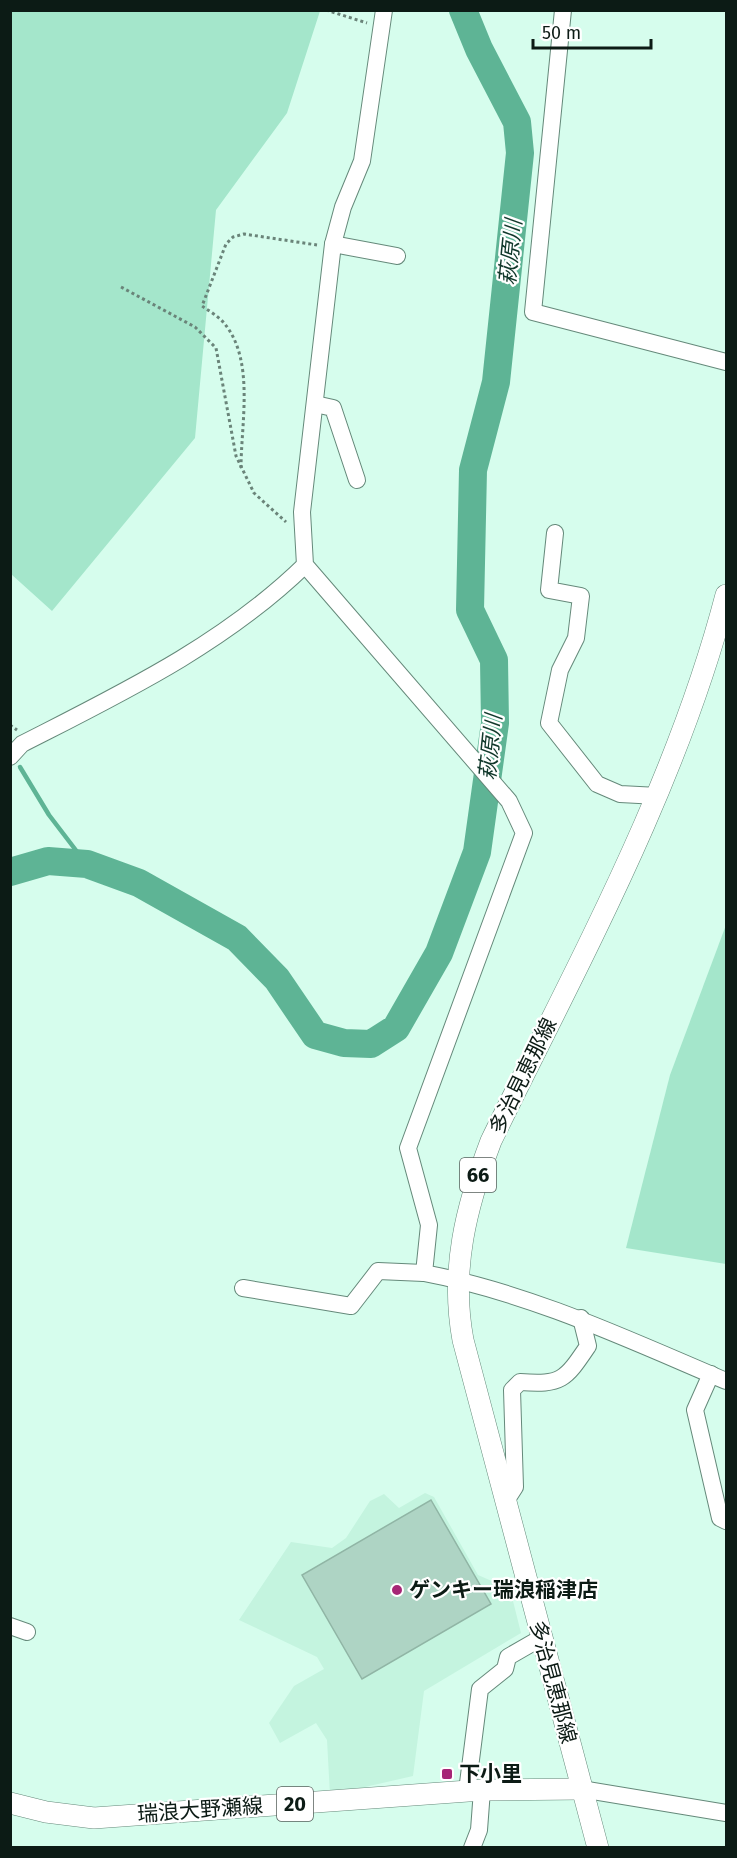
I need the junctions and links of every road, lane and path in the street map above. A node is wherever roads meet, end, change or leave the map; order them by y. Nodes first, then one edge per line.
1 (326, 10) edge
2 (562, 10) edge
3 (383, 19) edge
4 (332, 246) junction
5 (397, 256) dead end
6 (121, 287) dead end
7 (726, 362) edge
8 (315, 404) junction
9 (241, 468) junction
10 (357, 480) dead end
11 (555, 533) dead end
12 (304, 535) junction
13 (305, 565) junction
14 (726, 595) edge
15 (10, 757) edge
16 (658, 796) junction
17 (424, 1273) junction
18 (458, 1278) junction
19 (243, 1288) dead end
20 (581, 1318) junction
21 (719, 1378) edge
22 (506, 1501) junction
23 (726, 1521) edge
24 (10, 1626) edge
25 (27, 1632) dead end
26 (542, 1638) junction
27 (581, 1789) junction
28 (475, 1791) junction
29 (10, 1803) edge
30 (726, 1813) edge
31 (472, 1848) edge
32 (598, 1848) edge

1 - 3 path
2 - 7 street
3 - 4 street
4 - 5 street
4 - 8 street
4 - 9 path
6 - 9 path
8 - 10 street
8 - 12 street
9 - 12 path
11 - 16 street
12 - 13 street
13 - 15 street
13 - 17 street
14 - 16 main road, 多治見恵那線 / 66
16 - 18 main road, 多治見恵那線 / 66
17 - 18 street
17 - 19 street
18 - 20 street
18 - 22 main road, 多治見恵那線 / 66
20 - 21 street
20 - 22 street
21 - 23 street
22 - 26 main road, 多治見恵那線 / 66
24 - 25 street
26 - 27 main road, 多治見恵那線 / 66
26 - 28 street
27 - 28 main road, 瑞浪大野瀬線 / 20
27 - 30 street
27 - 32 main road
28 - 29 main road, 瑞浪大野瀬線 / 20
28 - 31 street

